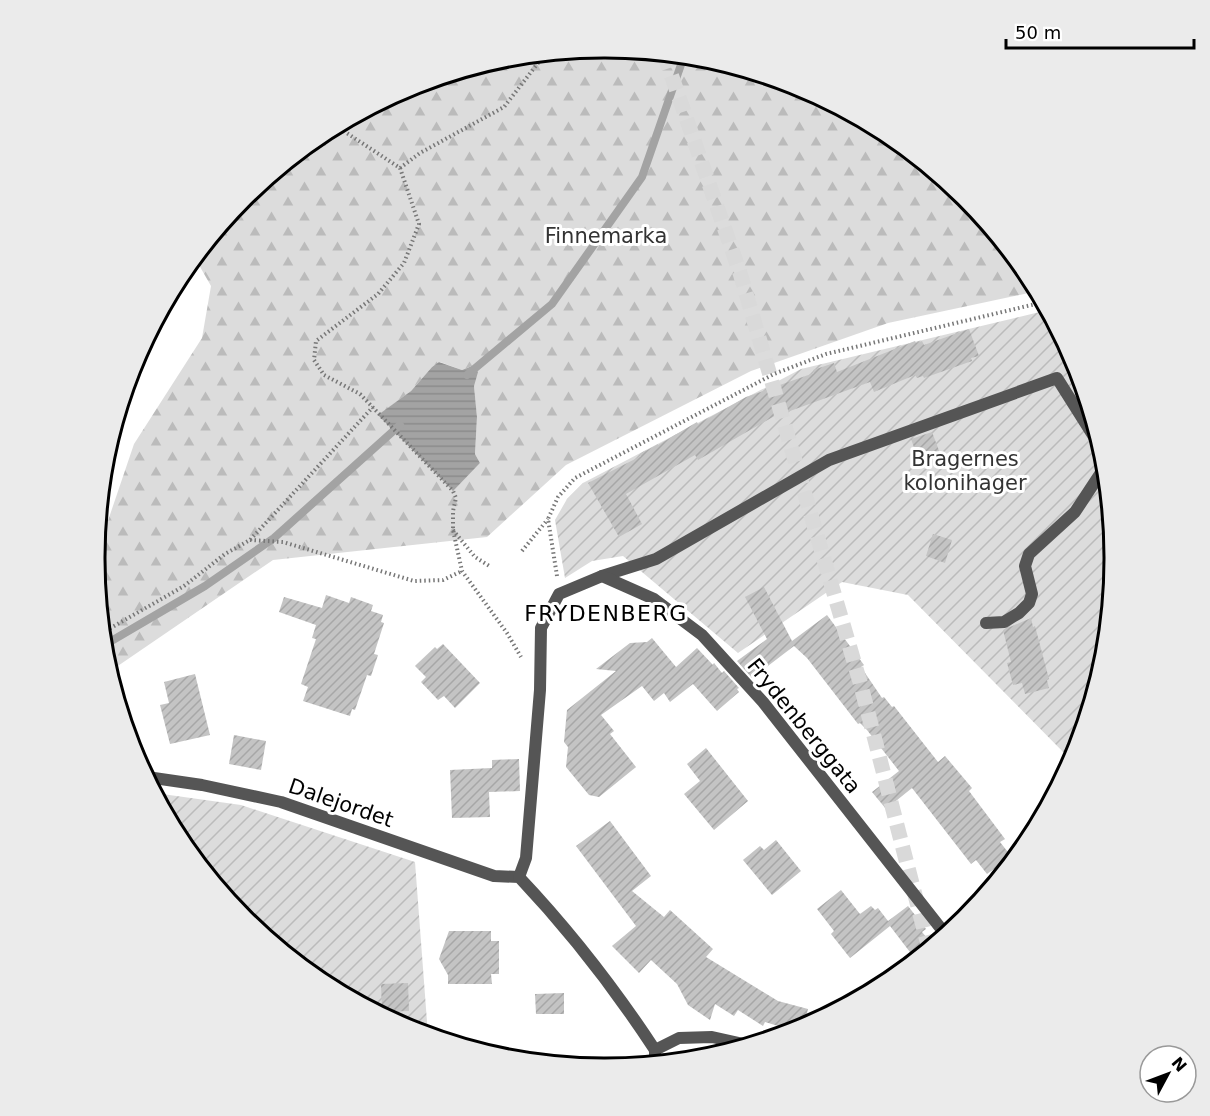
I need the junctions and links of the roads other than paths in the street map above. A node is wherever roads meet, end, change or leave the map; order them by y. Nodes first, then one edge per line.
1 (1085, 423) edge
2 (1098, 478) edge
3 (602, 576) junction
4 (986, 623) dead end
5 (157, 778) edge
6 (519, 877) junction
7 (940, 928) edge
8 (730, 1041) edge
9 (659, 1054) edge
10 (654, 1055) edge

1 - 3 street
2 - 4 street
3 - 6 street
3 - 7 street, Frydenberggata
5 - 6 street, Dalejordet
6 - 10 street
8 - 9 street

